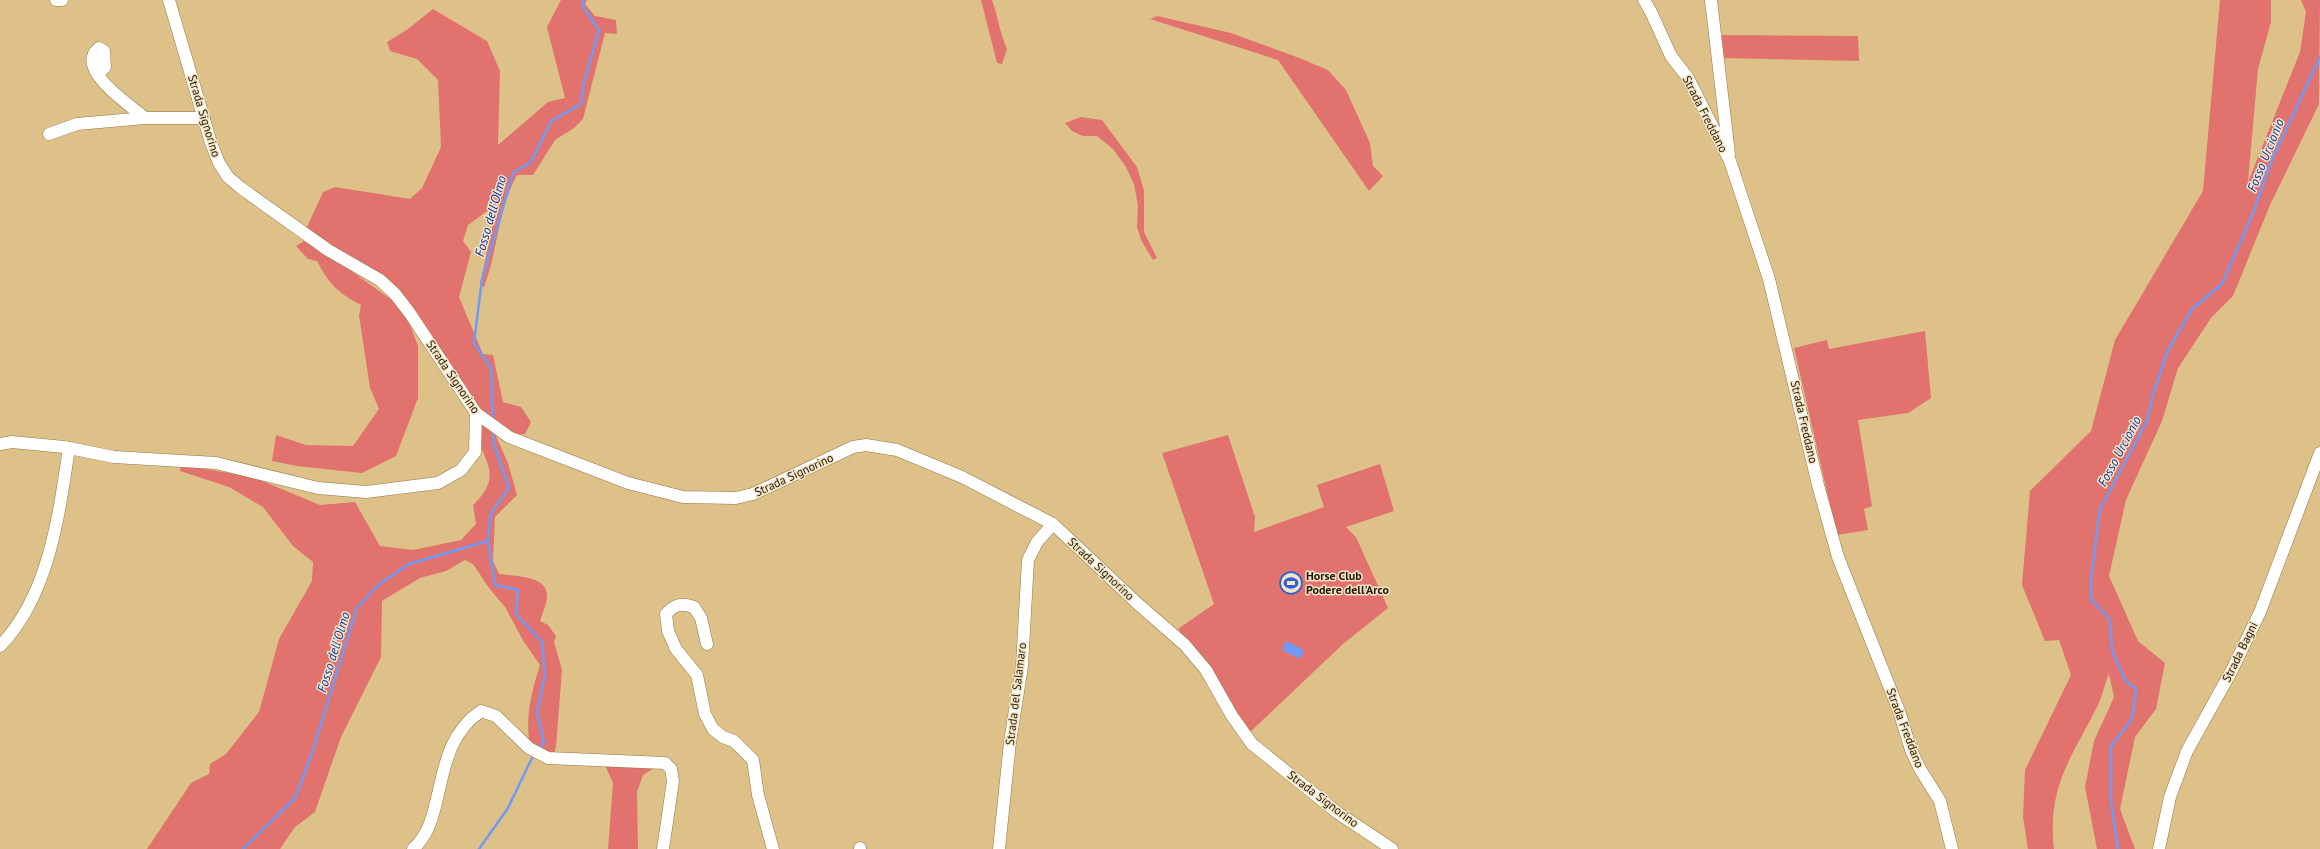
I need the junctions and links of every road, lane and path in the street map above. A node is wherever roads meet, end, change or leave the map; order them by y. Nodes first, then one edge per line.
1 (56, 0) edge
2 (62, 0) edge
3 (168, 0) edge
4 (1644, 0) edge
5 (1711, 0) edge
6 (98, 74) dead end
7 (145, 118) junction
8 (204, 118) junction
9 (49, 134) dead end
10 (1730, 161) junction
11 (476, 413) junction
12 (0, 444) edge
13 (69, 448) junction
14 (2320, 453) edge
15 (1053, 524) junction
16 (707, 644) dead end
17 (0, 646) edge
18 (413, 849) edge
19 (664, 849) edge
20 (773, 849) edge
21 (999, 849) edge
22 (1392, 849) edge
23 (1952, 849) edge
24 (2159, 849) edge

1 - 2 street
3 - 8 street, Strada Signorino
4 - 10 street, Strada Freddano
5 - 10 street
6 - 7 street
7 - 8 street
7 - 9 street
8 - 11 street, Strada Signorino
10 - 23 street, Strada Freddano
11 - 13 street
11 - 15 street, Strada Signorino
12 - 13 street
13 - 17 street
14 - 24 street, Strada Bagni
15 - 21 street, Strada del Salamaro
15 - 22 street, Strada Signorino
16 - 20 street
18 - 19 street

